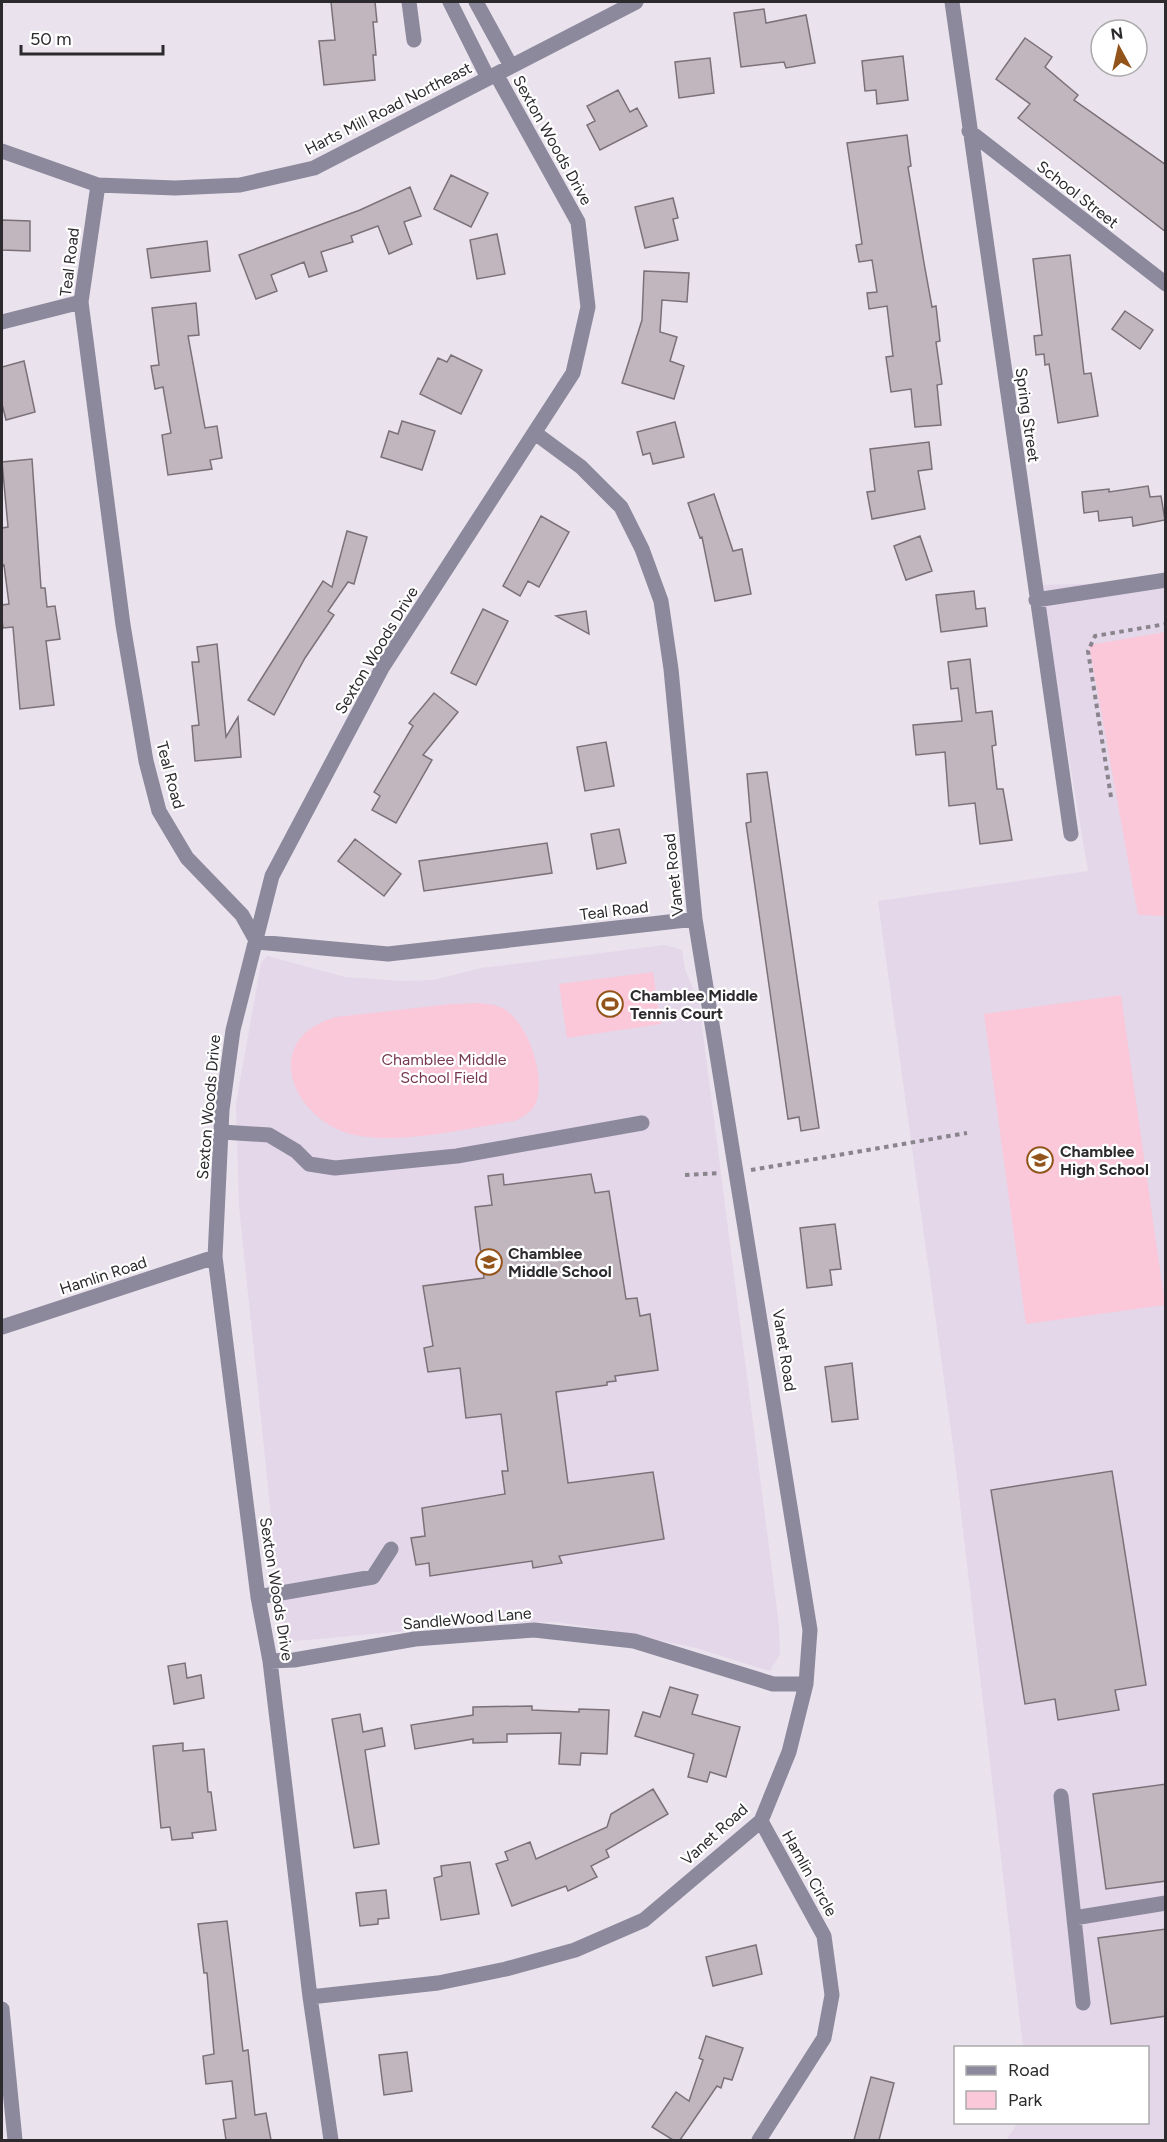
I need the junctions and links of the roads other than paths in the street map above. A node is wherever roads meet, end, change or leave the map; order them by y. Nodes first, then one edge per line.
1 (409, 2) edge
2 (450, 2) edge
3 (476, 2) edge
4 (636, 2) edge
5 (952, 2) edge
6 (414, 40) dead end
7 (511, 66) junction
8 (492, 76) junction
9 (969, 132) junction
10 (2, 151) edge
11 (98, 185) junction
12 (1166, 284) edge
13 (81, 302) junction
14 (2, 322) edge
15 (535, 434) junction
16 (1166, 580) edge
17 (1036, 600) junction
18 (1071, 834) dead end
19 (695, 919) junction
20 (257, 942) junction
21 (642, 1124) dead end
22 (222, 1132) junction
23 (215, 1257) junction
24 (2, 1327) edge
25 (391, 1549) dead end
26 (258, 1598) junction
27 (270, 1661) junction
28 (806, 1684) junction
29 (1061, 1796) dead end
30 (761, 1821) junction
31 (1166, 1904) edge
32 (1074, 1918) junction
33 (310, 1997) junction
34 (1083, 2003) dead end
35 (2, 2009) edge
36 (15, 2140) edge
37 (331, 2140) edge
38 (759, 2140) edge

1 - 6 street
2 - 8 street, Sexton Woods Drive
3 - 7 street
4 - 7 street, Harts Mill Road Northeast
5 - 9 street, Spring Street
7 - 8 street, Harts Mill Road Northeast
8 - 11 street, Harts Mill Road Northeast
8 - 15 street, Sexton Woods Drive
9 - 12 street, School Street
9 - 17 street, Spring Street
10 - 11 street, Harts Mill Road Northeast
11 - 13 street, Teal Road
13 - 14 street
13 - 20 street, Teal Road
15 - 19 street, Vanet Road
15 - 20 street, Sexton Woods Drive
16 - 17 street
17 - 18 street, Spring Street
19 - 20 street, Teal Road
19 - 28 street, Vanet Road
20 - 22 street, Sexton Woods Drive
21 - 22 street
22 - 23 street, Sexton Woods Drive
23 - 24 street, Hamlin Road
23 - 26 street, Sexton Woods Drive
25 - 26 street
26 - 27 street, Sexton Woods Drive
27 - 28 street, SandleWood Lane
27 - 33 street, Sexton Woods Drive
28 - 30 street, Vanet Road
29 - 32 street
30 - 33 street, Vanet Road
30 - 38 street, Hamlin Circle
31 - 32 street
32 - 34 street
33 - 37 street, Sexton Woods Drive
35 - 36 street

